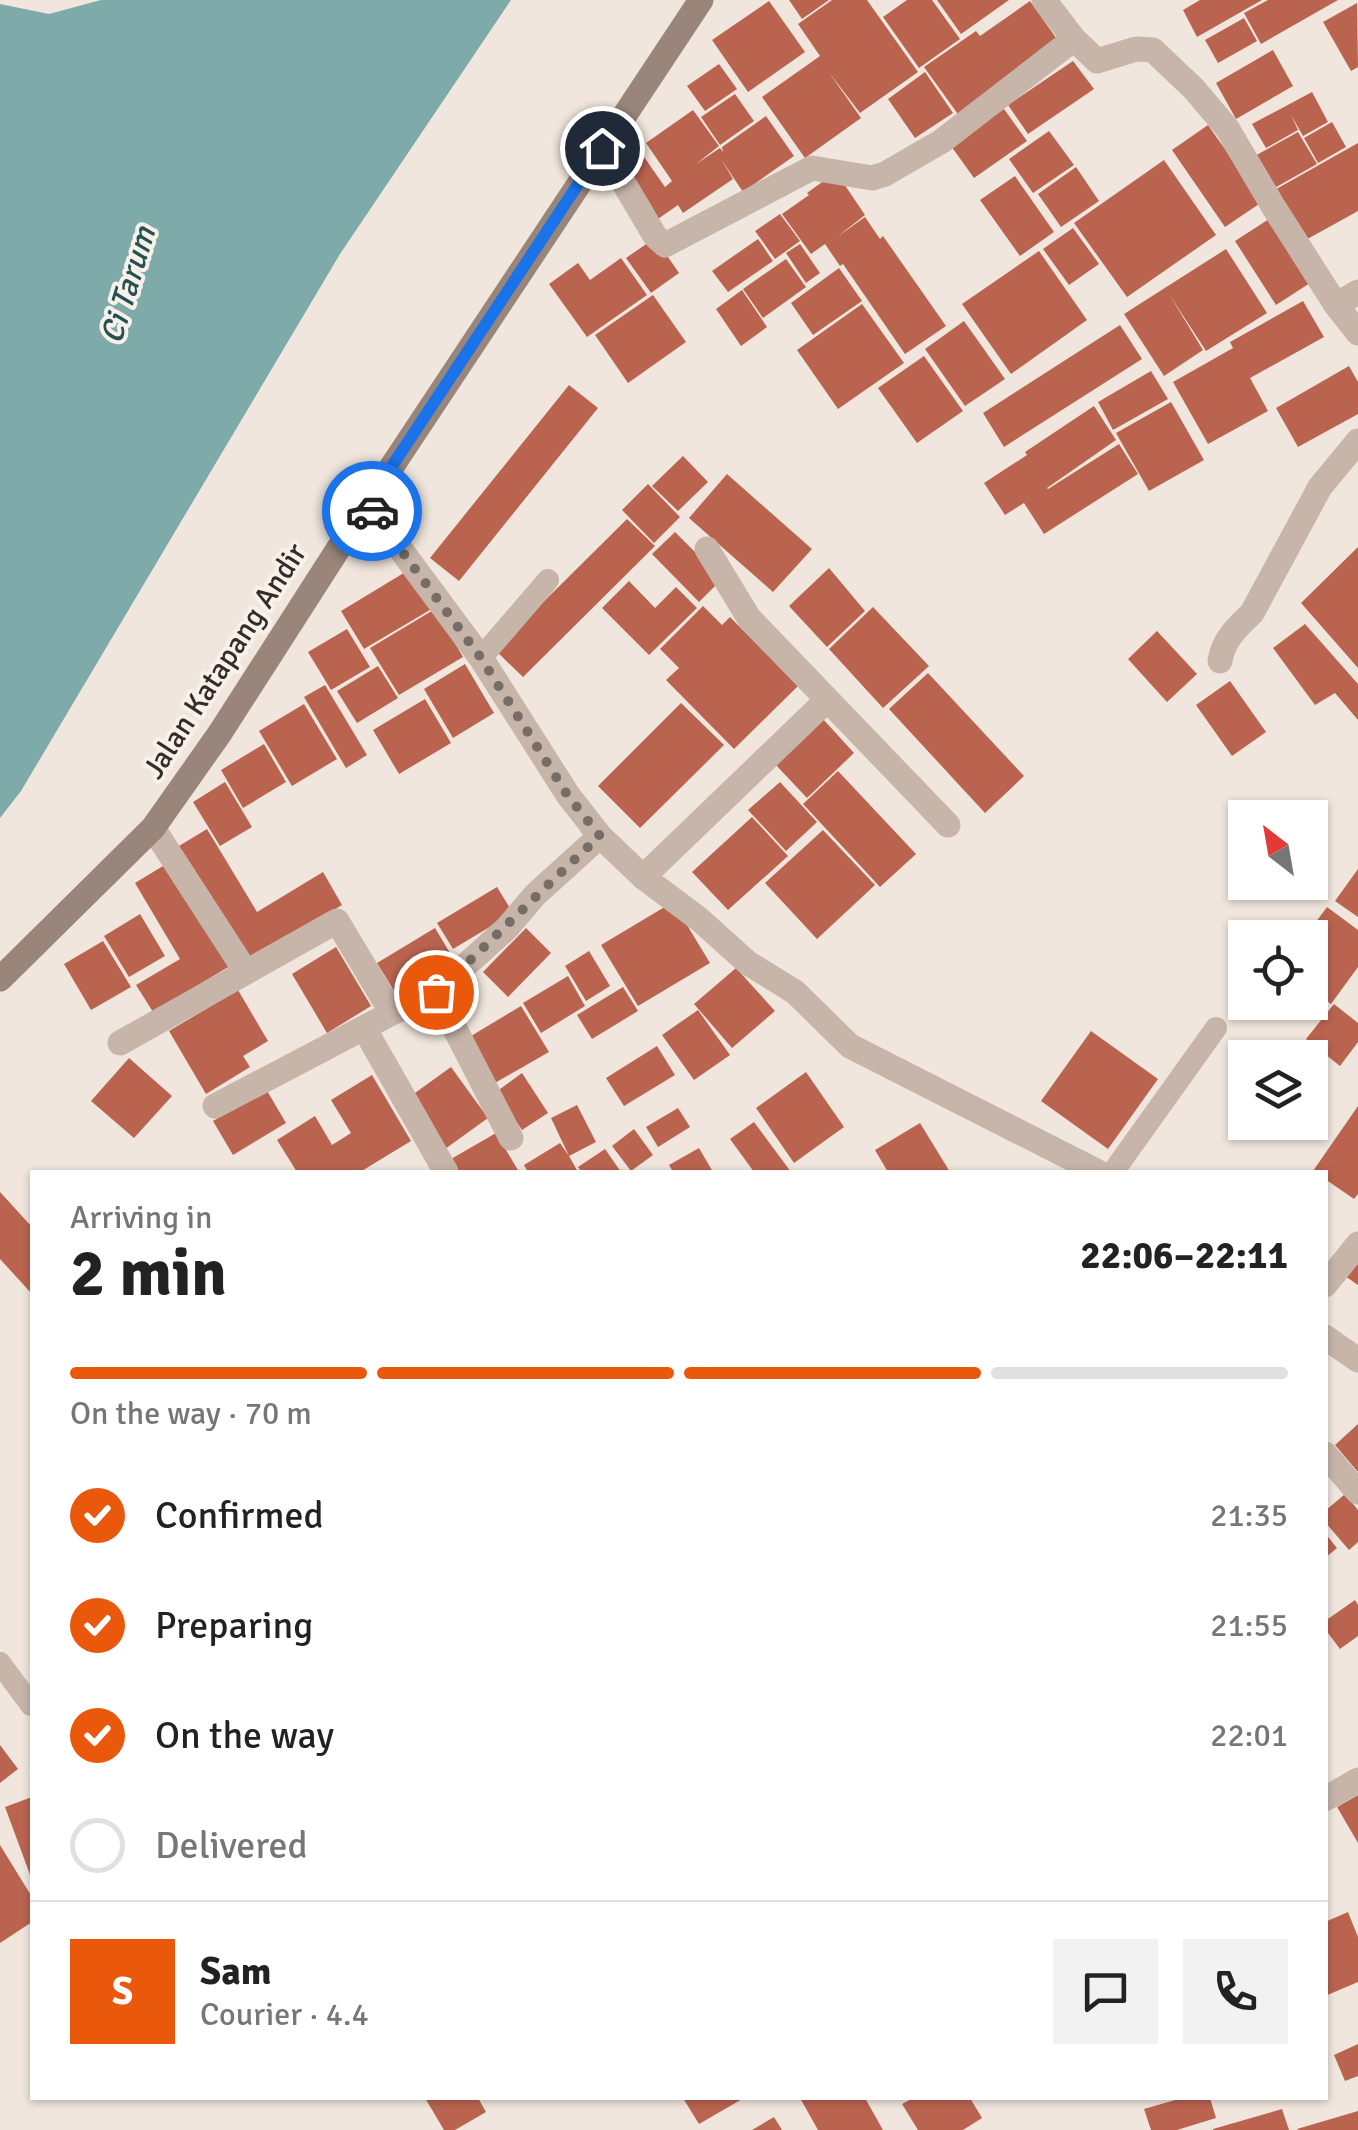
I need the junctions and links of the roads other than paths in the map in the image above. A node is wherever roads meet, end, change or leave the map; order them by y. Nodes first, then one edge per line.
1 (701, 0) edge
2 (1044, 0) edge
3 (1074, 40) junction
4 (602, 148) junction
5 (1347, 298) edge
6 (1358, 333) edge
7 (1358, 441) edge
8 (367, 504) junction
9 (706, 549) dead end
10 (548, 580) dead end
11 (481, 658) junction
12 (1220, 661) dead end
13 (827, 700) junction
14 (948, 825) dead end
15 (153, 828) junction
16 (600, 836) junction
17 (643, 877) junction
18 (246, 972) junction
19 (0, 979) edge
20 (436, 992) junction
21 (392, 1012) junction
22 (364, 1028) junction
23 (1216, 1028) dead end
24 (120, 1043) dead end
25 (215, 1106) dead end
26 (512, 1138) dead end
27 (445, 1170) edge
28 (1094, 1170) edge
29 (1114, 1170) edge
30 (1358, 1244) edge
31 (1328, 1282) edge
32 (1328, 1339) edge
33 (1358, 1360) edge
34 (1328, 1457) edge
35 (1358, 1492) edge
36 (0, 1662) edge
37 (30, 1703) edge
38 (1358, 1780) edge
39 (1328, 1797) edge

1 - 4 street, Jalan Katapang Andir
2 - 3 street
3 - 4 street
3 - 5 street
4 - 8 street, Jalan Katapang Andir
5 - 6 street
7 - 12 street
8 - 11 street
8 - 15 street, Jalan Katapang Andir
9 - 13 street
10 - 11 lane
11 - 16 street
13 - 14 street
13 - 17 street
15 - 18 street
15 - 19 street, Jalan Katapang Andir
16 - 17 street
16 - 20 street
17 - 28 street
18 - 21 street
18 - 24 street
20 - 21 street
20 - 26 street
21 - 22 street
22 - 25 street
22 - 27 street
23 - 29 lane
30 - 31 street
32 - 33 street
34 - 35 street
36 - 37 lane
38 - 39 street

